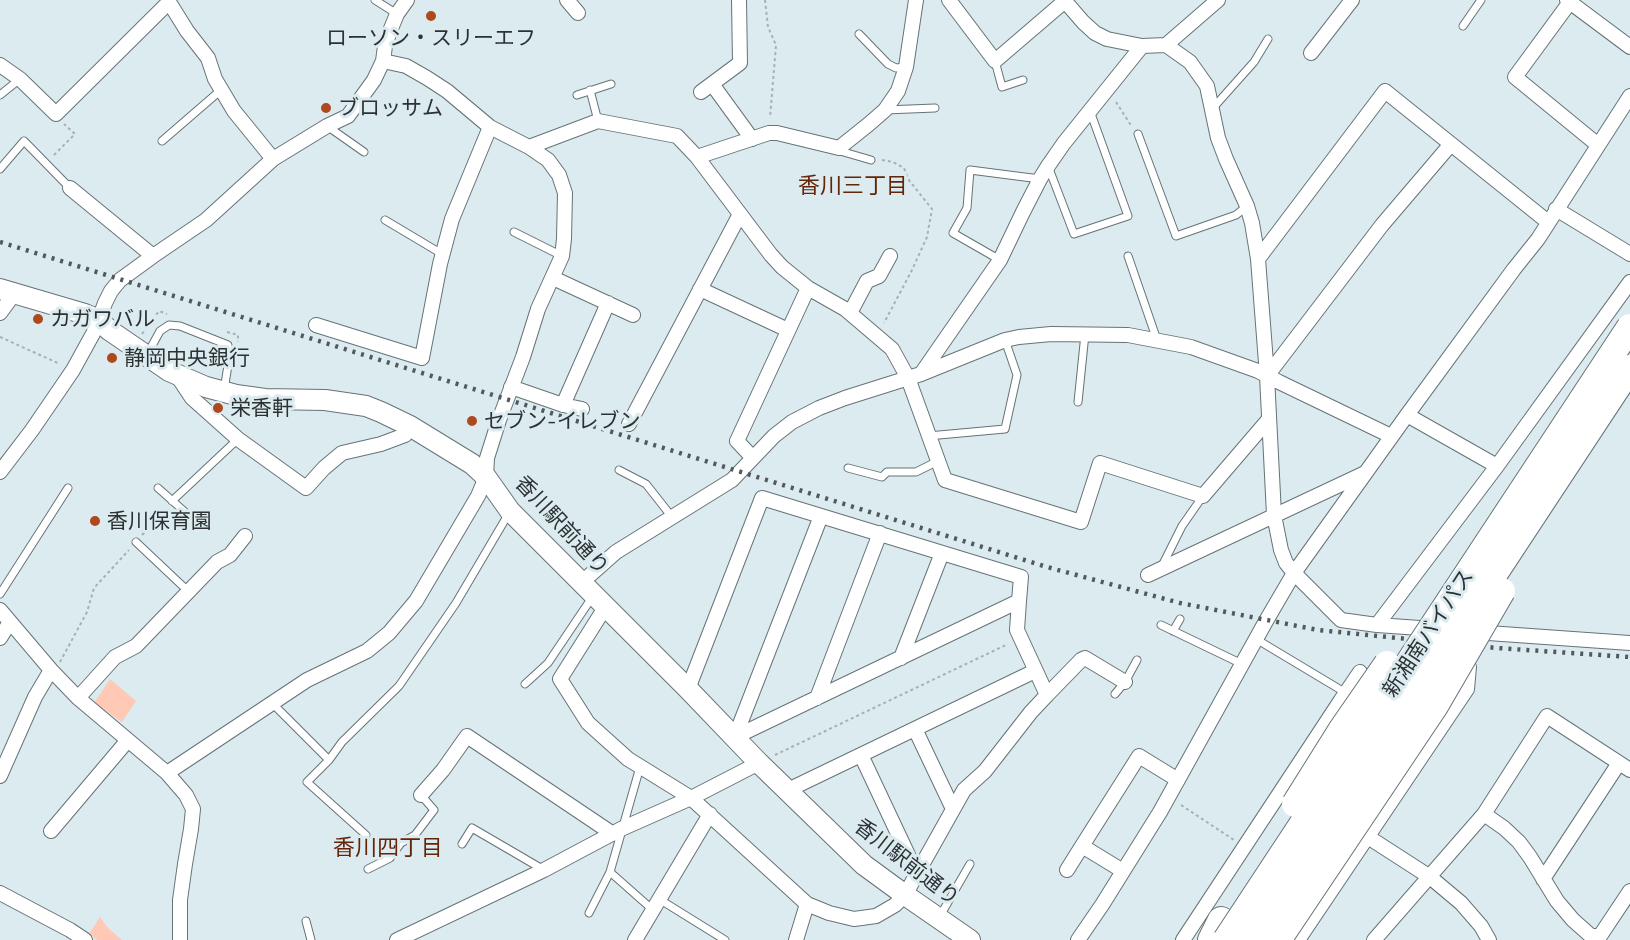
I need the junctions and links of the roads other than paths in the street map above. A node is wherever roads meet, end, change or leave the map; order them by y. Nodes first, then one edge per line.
1 (375, 0) edge
2 (407, 0) edge
3 (567, 0) edge
4 (739, 0) edge
5 (916, 0) edge
6 (949, 0) edge
7 (1064, 0) edge
8 (1218, 0) edge
9 (1352, 0) edge
10 (1481, 0) edge
11 (169, 1) edge
12 (1569, 1) edge
13 (578, 13) dead end
14 (397, 14) junction
15 (1462, 26) dead end
16 (859, 34) dead end
17 (1268, 39) dead end
18 (1166, 45) junction
19 (1142, 46) junction
20 (1630, 47) edge
21 (1311, 53) dead end
22 (382, 61) junction
23 (995, 61) junction
24 (0, 65) edge
25 (906, 67) junction
26 (20, 79) junction
27 (1023, 80) dead end
28 (610, 84) dead end
29 (221, 90) junction
30 (590, 90) junction
31 (0, 95) edge
32 (577, 95) dead end
33 (1630, 96) edge
34 (935, 108) dead end
35 (885, 110) junction
36 (1090, 110) junction
37 (1211, 110) junction
38 (598, 121) junction
39 (327, 126) junction
40 (490, 127) junction
41 (1138, 134) road end
42 (752, 139) junction
43 (162, 141) dead end
44 (1451, 144) junction
45 (1598, 145) junction
46 (529, 147) junction
47 (838, 148) junction
48 (364, 152) dead end
49 (697, 157) junction
50 (273, 159) junction
51 (871, 160) road end
52 (1048, 166) junction
53 (0, 169) edge
54 (1040, 178) junction
55 (70, 188) joint
56 (1247, 206) junction
57 (1556, 209) junction
58 (740, 214) junction
59 (385, 220) dead end
60 (1548, 222) junction
61 (513, 232) dead end
62 (442, 254) junction
63 (1630, 254) edge
64 (153, 256) junction
65 (562, 256) junction
66 (890, 256) dead end
67 (1128, 256) dead end
68 (1258, 259) junction
69 (1000, 260) junction
70 (553, 278) junction
71 (1630, 282) edge
72 (808, 288) junction
73 (700, 290) junction
74 (7, 292) edge
75 (608, 303) junction
76 (0, 313) edge
77 (850, 313) junction
78 (633, 315) dead end
79 (99, 320) junction
80 (316, 325) dead end
81 (1630, 327) edge
82 (788, 330) junction
83 (1085, 334) junction
84 (1005, 340) junction
85 (1157, 340) junction
86 (143, 346) junction
87 (1620, 362) edge
88 (176, 375) junction
89 (915, 376) junction
90 (1267, 376) junction
91 (511, 387) junction
92 (224, 392) junction
93 (1078, 402) dead end
94 (563, 405) junction
95 (582, 409) dead end
96 (1407, 415) junction
97 (1269, 419) junction
98 (628, 424) dead end
99 (410, 426) junction
100 (928, 436) junction
101 (1391, 436) junction
102 (238, 439) junction
103 (1578, 447) junction
104 (753, 458) junction
105 (938, 461) junction
106 (1497, 466) junction
107 (848, 468) dead end
108 (619, 470) dead end
109 (0, 472) edge
110 (1366, 472) junction
111 (486, 477) junction
112 (68, 488) dead end
113 (158, 488) dead end
114 (1203, 496) junction
115 (172, 501) junction
116 (510, 511) junction
117 (185, 512) dead end
118 (1275, 515) junction
119 (821, 516) junction
120 (672, 517) junction
121 (880, 533) junction
122 (245, 536) dead end
123 (136, 542) road end
124 (942, 553) junction
125 (1161, 568) junction
126 (1294, 573) junction
127 (1148, 575) dead end
128 (189, 592) junction
129 (0, 594) edge
130 (594, 595) junction
131 (1019, 601) junction
132 (0, 610) edge
133 (1180, 619) dead end
134 (10, 622) junction
135 (1161, 625) dead end
136 (1377, 625) junction
137 (1173, 631) junction
138 (0, 638) edge
139 (1256, 639) junction
140 (1630, 643) edge
141 (901, 658) junction
142 (1137, 660) dead end
143 (1242, 664) junction
144 (1468, 667) dead end
145 (53, 671) junction
146 (1035, 671) junction
147 (1360, 672) dead end
148 (1125, 682) junction
149 (525, 684) dead end
150 (688, 689) junction
151 (1115, 694) dead end
152 (1047, 695) junction
153 (1343, 697) junction
154 (78, 698) junction
155 (817, 698) junction
156 (272, 702) junction
157 (915, 729) junction
158 (735, 738) junction
159 (128, 740) junction
160 (1425, 752) junction
161 (861, 755) junction
162 (329, 760) junction
163 (759, 763) junction
164 (1625, 766) edge
165 (640, 767) junction
166 (167, 773) junction
167 (0, 776) edge
168 (1178, 780) junction
169 (788, 790) junction
170 (421, 795) joint
171 (691, 798) junction
172 (953, 809) junction
173 (710, 814) junction
174 (1484, 814) junction
175 (51, 831) dead end
176 (617, 832) junction
177 (366, 835) dead end
178 (1368, 837) junction
179 (462, 844) dead end
180 (1082, 846) junction
181 (970, 864) dead end
182 (368, 869) dead end
183 (544, 870) junction
184 (1067, 870) dead end
185 (1123, 871) junction
186 (610, 872) junction
187 (917, 874) junction
188 (1430, 877) junction
189 (1543, 879) junction
190 (1630, 891) edge
191 (0, 893) edge
192 (905, 895) junction
193 (807, 904) junction
194 (656, 905) junction
195 (589, 913) dead end
196 (939, 918) junction
197 (306, 921) dead end
198 (1219, 934) edge
199 (967, 939) edge
200 (85, 940) edge
201 (179, 940) edge
202 (311, 940) edge
203 (397, 940) edge
204 (635, 940) edge
205 (725, 940) edge
206 (796, 940) edge
207 (1078, 940) edge
208 (1183, 940) edge
209 (1253, 940) edge
210 (1278, 940) edge
211 (1298, 940) edge
212 (1375, 940) edge
213 (1490, 940) edge

1 - 14 lane
2 - 14 street
3 - 13 street
4 - 42 street
5 - 25 street
6 - 23 street
7 - 19 street
7 - 23 street
8 - 18 street
9 - 21 street
10 - 15 lane
11 - 26 street
11 - 29 street
12 - 20 street
12 - 45 street
14 - 22 street
16 - 25 lane
17 - 37 lane
18 - 19 street
18 - 37 street
19 - 36 street
22 - 39 street
22 - 40 street
23 - 27 lane
24 - 26 street
25 - 35 street
26 - 31 lane
28 - 30 lane
29 - 43 lane
29 - 50 street
30 - 32 lane
30 - 38 lane
33 - 45 street
34 - 35 lane
35 - 47 street
36 - 52 street
36 - 52 lane
37 - 56 street
38 - 46 street
38 - 49 street
39 - 48 lane
39 - 50 street
40 - 46 street
40 - 62 street
41 - 56 lane
42 - 47 street
42 - 49 street
44 - 60 street
44 - 68 street
44 - 90 street
45 - 57 street
46 - 65 street
47 - 51 lane
49 - 58 street
50 - 64 street
52 - 54 street
53 - 55 lane
54 - 69 street
54 - 69 lane
55 - 64 street
56 - 68 street
57 - 60 street
57 - 63 street
58 - 72 street
58 - 73 street
59 - 62 lane
60 - 96 street
61 - 65 lane
62 - 80 street
64 - 79 street
65 - 70 street
66 - 77 street
67 - 85 lane
68 - 90 street
69 - 89 street
70 - 75 street
70 - 91 street
71 - 106 street
72 - 77 street
72 - 82 street
73 - 82 street
73 - 98 street
74 - 76 street
74 - 79 street, 香川駅前通り
75 - 78 street
75 - 94 street
77 - 89 street
79 - 86 street, 香川駅前通り
79 - 109 street
81 - 87 highway, 新湘南バイパス, bridge
82 - 104 street
83 - 84 street
83 - 85 street
83 - 93 lane
84 - 89 street
84 - 100 lane
85 - 90 street
86 - 88 street, 香川駅前通り
86 - 92 lane
87 - 103 highway, 新湘南バイパス, bridge
87 - 198 highway, bridge
88 - 92 street, 香川駅前通り
88 - 102 street
89 - 100 street
89 - 104 street
90 - 97 street
90 - 101 street
91 - 94 street
91 - 111 street
92 - 99 street, 香川駅前通り
94 - 95 street
96 - 101 street
96 - 106 street
97 - 114 street
97 - 118 street
99 - 102 street
99 - 111 street, 香川駅前通り
100 - 105 street
101 - 110 street
102 - 115 lane
103 - 209 highway, 新湘南バイパス, bridge
103 - 210 highway, bridge
104 - 120 street
105 - 107 lane
105 - 114 street
106 - 136 street
108 - 120 lane
110 - 118 street
110 - 126 street
111 - 116 street, 香川駅前通り
111 - 156 street
112 - 129 lane
113 - 115 lane
114 - 125 lane
115 - 117 lane
116 - 130 street, 香川駅前通り
116 - 162 lane
118 - 125 street
118 - 126 street
119 - 121 street
119 - 150 street
119 - 158 street
120 - 130 street
121 - 124 street
121 - 155 street
122 - 128 street
123 - 128 lane
124 - 131 street
124 - 141 street
125 - 127 street
126 - 136 street
126 - 139 street
128 - 154 street
130 - 149 lane
130 - 150 street, 香川駅前通り
130 - 165 street
131 - 141 street
131 - 146 street
132 - 134 street
133 - 137 lane
134 - 138 street
134 - 145 street
135 - 137 lane
136 - 140 street
137 - 143 lane
139 - 143 street
139 - 153 lane
141 - 155 street
142 - 148 lane
143 - 168 street
144 - 160 street
145 - 154 street
145 - 167 street
146 - 152 street
146 - 157 street
147 - 153 street
148 - 151 lane
148 - 152 street
150 - 158 street, 香川駅前通り
152 - 172 street
153 - 160 street
153 - 208 street
154 - 159 street
155 - 158 street
156 - 162 lane
156 - 166 street
157 - 161 street
157 - 172 street
158 - 163 street, 香川駅前通り
159 - 166 street
159 - 175 street
160 - 178 street
161 - 169 street
161 - 187 street
162 - 177 lane
163 - 169 street, 香川駅前通り
163 - 171 street
164 - 174 street
164 - 189 street
165 - 171 street
165 - 176 lane
166 - 201 street
168 - 180 street
168 - 185 street
169 - 192 street, 香川駅前通り
170 - 176 street
170 - 182 lane
171 - 173 street
171 - 176 street
172 - 187 street
173 - 193 street
173 - 194 street
174 - 188 street
174 - 189 street
176 - 183 street
176 - 186 lane
178 - 188 street
178 - 211 street
179 - 183 lane
180 - 184 street
180 - 185 street
181 - 196 lane
183 - 203 street
185 - 207 street
186 - 194 lane
186 - 195 lane
187 - 192 street
188 - 212 street
188 - 213 street
189 - 190 street
191 - 200 street
192 - 193 street
192 - 196 street, 香川駅前通り
193 - 206 street
194 - 204 street
194 - 205 lane
196 - 199 street, 香川駅前通り
197 - 202 lane

